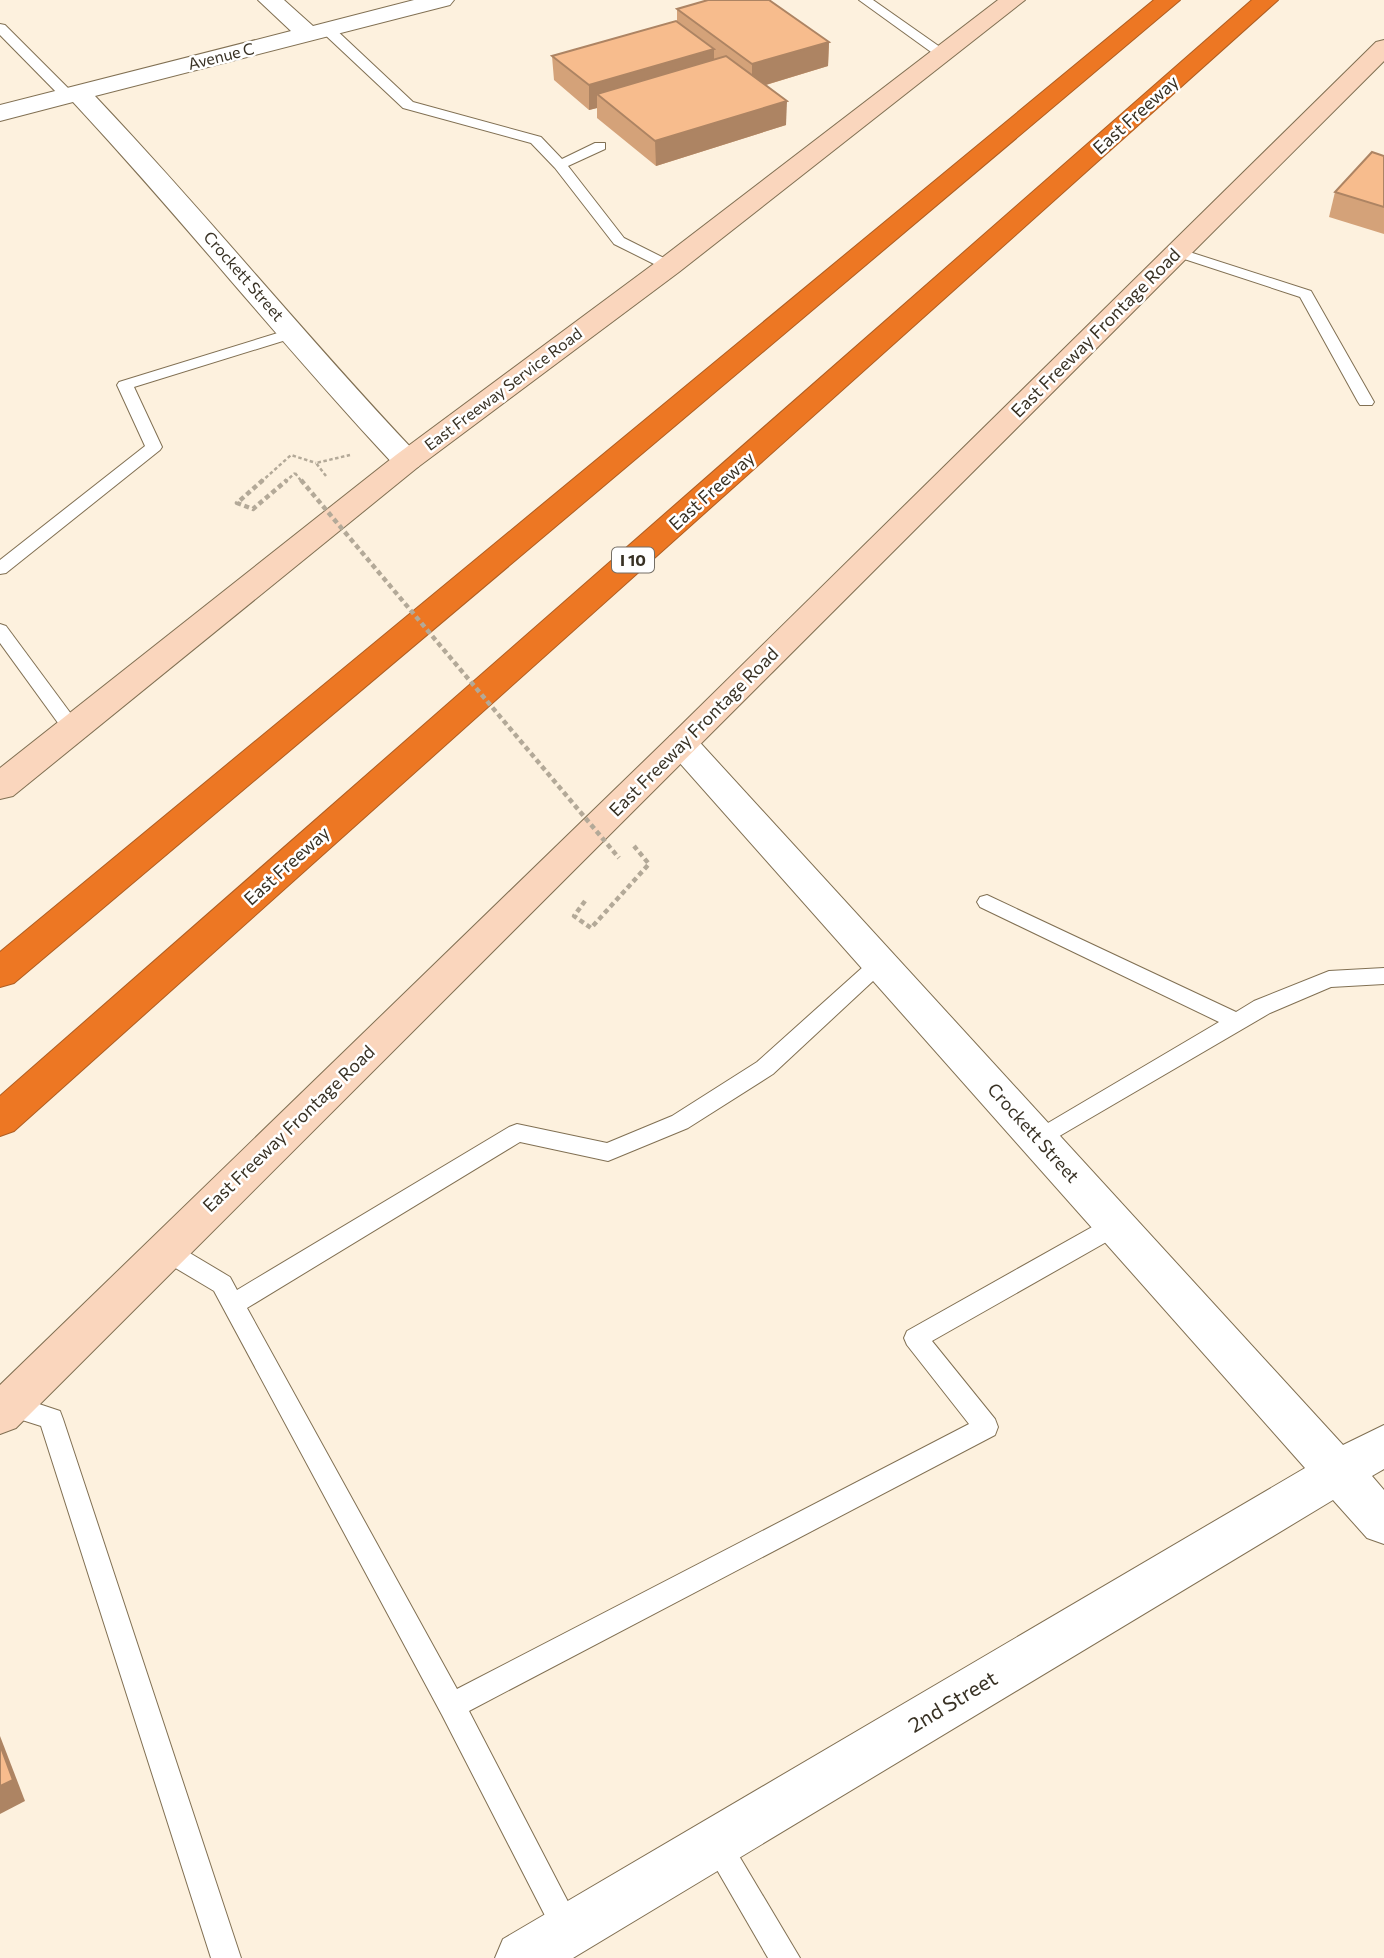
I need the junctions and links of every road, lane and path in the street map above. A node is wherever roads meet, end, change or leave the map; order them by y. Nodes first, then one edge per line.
1 (270, 0) edge
2 (442, 0) edge
3 (865, 0) edge
4 (1168, 0) edge
5 (1266, 0) edge
6 (1008, 1) edge
7 (0, 27) edge
8 (317, 32) junction
9 (1384, 47) edge
10 (943, 54) junction
11 (73, 94) junction
12 (0, 113) edge
13 (600, 146) dead end
14 (560, 165) junction
15 (1177, 252) junction
16 (669, 266) junction
17 (294, 332) junction
18 (1366, 402) dead end
19 (407, 461) junction
20 (316, 463) dead end
21 (0, 569) edge
22 (3, 640) edge
23 (73, 730) junction
24 (682, 744) junction
25 (0, 786) edge
26 (649, 864) dead end
27 (611, 867) dead end
28 (589, 896) dead end
29 (987, 902) dead end
30 (880, 963) junction
31 (0, 973) edge
32 (1384, 976) edge
33 (1237, 1022) junction
34 (0, 1120) edge
35 (1039, 1139) junction
36 (1116, 1225) junction
37 (165, 1251) junction
38 (232, 1304) junction
39 (5, 1409) edge
40 (1384, 1445) edge
41 (1339, 1473) junction
42 (1384, 1523) edge
43 (452, 1706) junction
44 (716, 1844) junction
45 (568, 1931) junction
46 (226, 1958) edge
47 (522, 1958) edge
48 (785, 1958) edge

1 - 8 street
2 - 8 street, Avenue C
3 - 10 lane
4 - 31 highway
5 - 34 highway, East Freeway / I 10
6 - 10 main road, East Freeway Service Road
7 - 11 lane
8 - 11 street, Avenue C
8 - 14 lane
9 - 15 main road, East Freeway Frontage Road
10 - 16 main road, East Freeway Service Road
11 - 12 street, Avenue C
11 - 17 street, Crockett Street
13 - 14 lane
14 - 16 lane
15 - 18 lane
15 - 24 main road, East Freeway Frontage Road
16 - 19 main road, East Freeway Service Road
17 - 19 street, Crockett Street
17 - 21 lane
19 - 23 main road, East Freeway Service Road
20 - 27 path, bridge
22 - 23 lane
23 - 25 main road, East Freeway Service Road
24 - 30 street, Crockett Street
24 - 37 main road, East Freeway Frontage Road
26 - 28 path
29 - 33 lane
30 - 35 street, Crockett Street
30 - 38 lane
32 - 33 lane
33 - 35 lane
35 - 36 street, Crockett Street
36 - 41 street, Crockett Street
36 - 43 lane
37 - 38 lane
37 - 39 main road, East Freeway Frontage Road
38 - 43 lane
39 - 46 lane
40 - 41 street, 2nd Street
41 - 42 street, Crockett Street
41 - 44 street, 2nd Street
43 - 45 lane
44 - 45 street, 2nd Street
44 - 48 lane
45 - 47 street, 2nd Street

